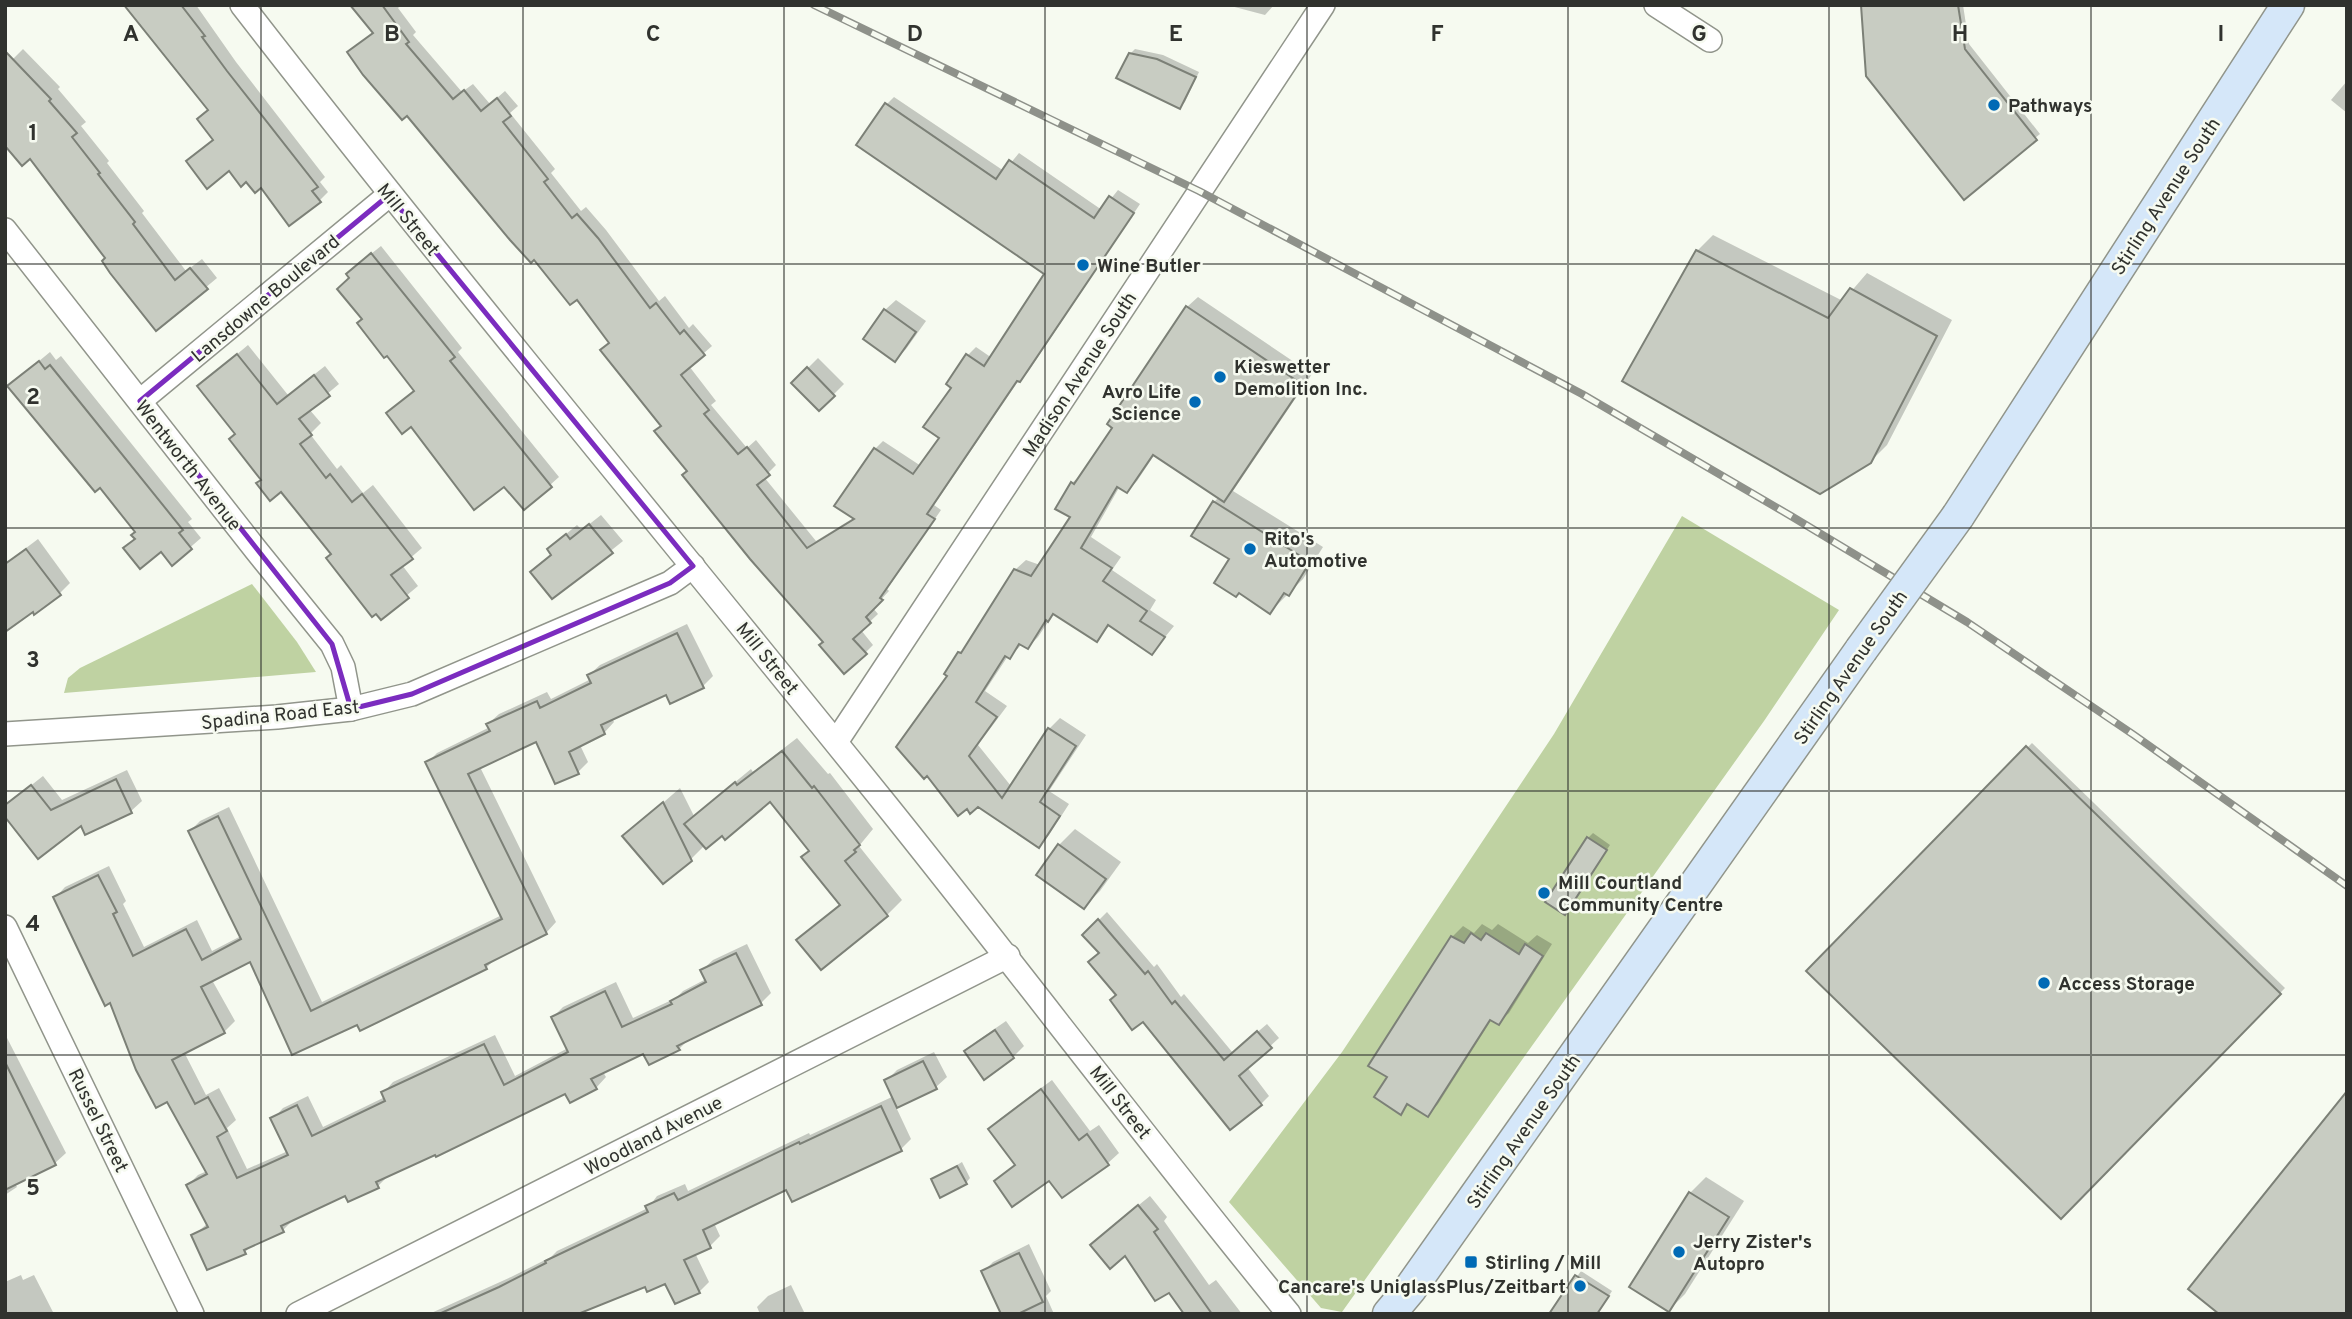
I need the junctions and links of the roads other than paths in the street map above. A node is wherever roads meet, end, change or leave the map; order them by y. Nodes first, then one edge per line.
1 (242, 5) edge
2 (1323, 5) edge
3 (1657, 5) edge
4 (2288, 5) edge
5 (1710, 40) dead end
6 (389, 195) junction
7 (5, 230) edge
8 (140, 401) junction
9 (693, 566) junction
10 (351, 709) junction
11 (5, 734) edge
12 (836, 743) junction
13 (5, 927) edge
14 (1008, 956) junction
15 (192, 1314) edge
16 (298, 1314) edge
17 (1289, 1314) edge
18 (1389, 1314) edge

1 - 6 street, Mill Street
2 - 12 street, Madison Avenue South
3 - 5 street
4 - 18 street, Stirling Avenue South, bridge
6 - 8 street, Lansdowne Boulevard
6 - 9 street, Mill Street
7 - 8 street, Wentworth Avenue
8 - 10 street, Wentworth Avenue
9 - 10 street, Spadina Road East
9 - 12 street, Mill Street
10 - 11 street, Spadina Road East
12 - 14 street, Mill Street
13 - 15 street, Russel Street
14 - 16 street, Woodland Avenue
14 - 17 street, Mill Street

